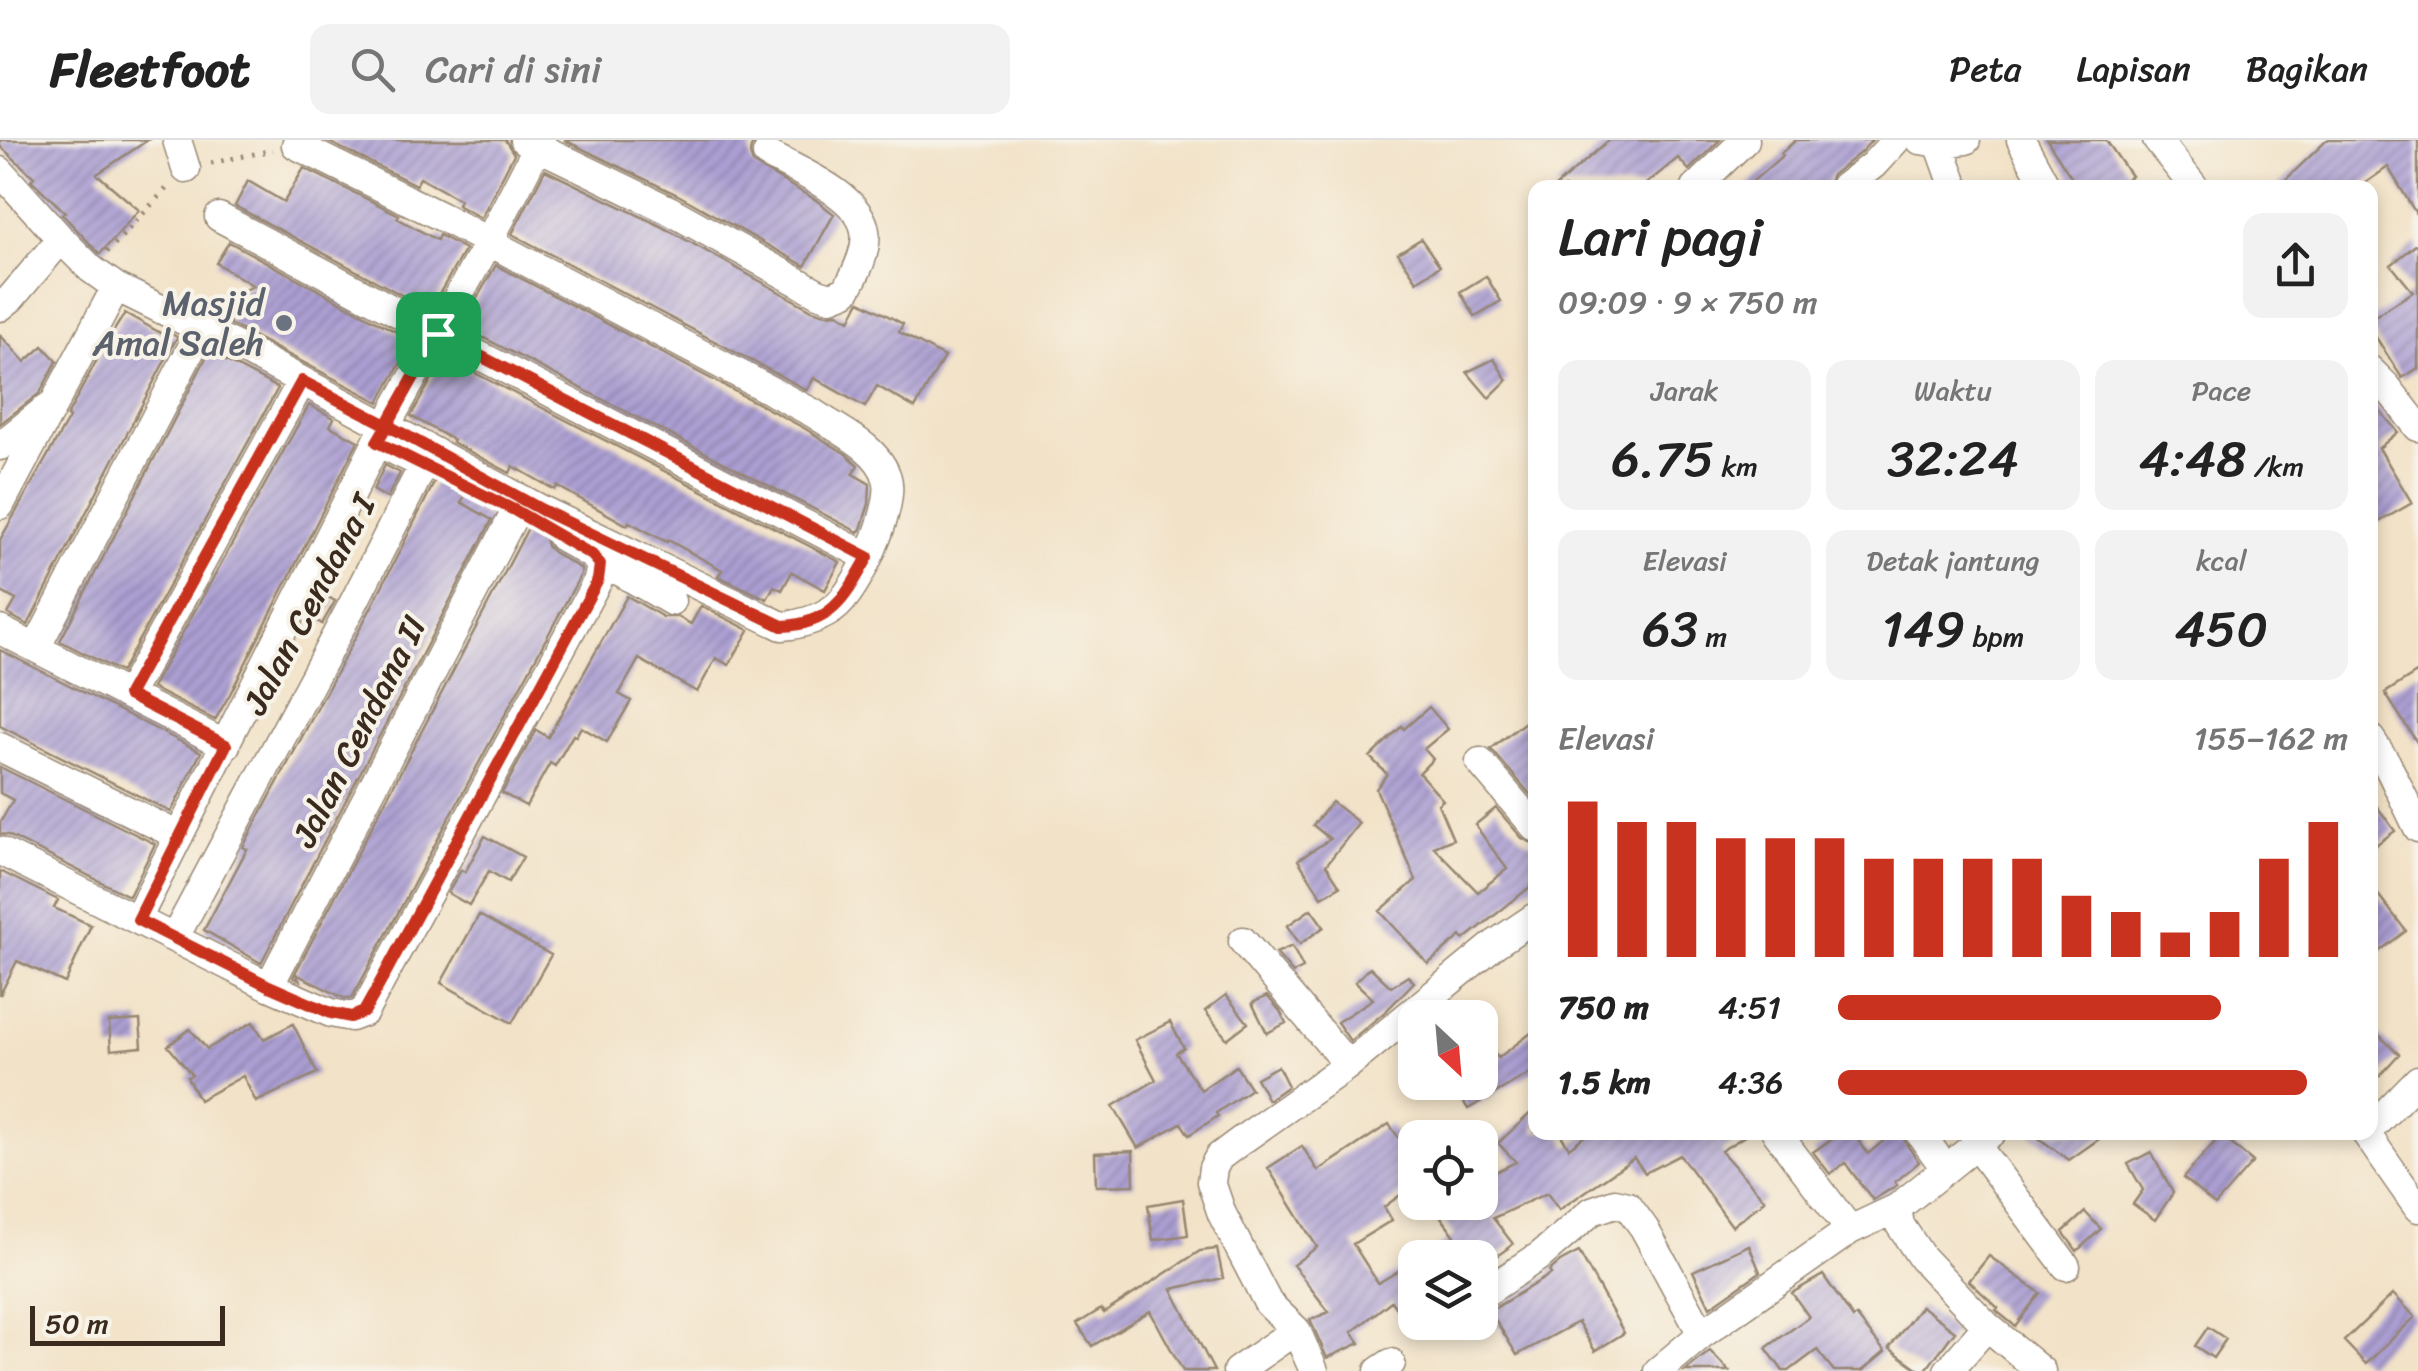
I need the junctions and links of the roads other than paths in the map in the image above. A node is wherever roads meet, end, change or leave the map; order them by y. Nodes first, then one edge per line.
1 (176, 140) edge
2 (1745, 140) edge
3 (1896, 140) edge
4 (2021, 140) edge
5 (2157, 140) edge
6 (1942, 141) edge
7 (534, 142) edge
8 (296, 145) dead end
9 (767, 154) dead end
10 (186, 168) dead end
11 (0, 171) edge
12 (1703, 180) edge
13 (1854, 180) edge
14 (1953, 180) edge
15 (2043, 180) edge
16 (2189, 180) edge
17 (219, 217) dead end
18 (61, 239) junction
19 (488, 243) junction
20 (116, 286) junction
21 (0, 307) edge
22 (201, 330) junction
23 (438, 334) junction
24 (2378, 378) edge
25 (302, 381) junction
26 (55, 402) junction
27 (2418, 427) edge
28 (382, 434) junction
29 (0, 446) edge
30 (424, 464) junction
31 (0, 505) edge
32 (516, 511) junction
33 (868, 557) junction
34 (599, 572) junction
35 (671, 602) dead end
36 (0, 630) edge
37 (36, 648) junction
38 (128, 695) junction
39 (226, 745) junction
40 (0, 747) edge
41 (2378, 750) edge
42 (1480, 762) dead end
43 (1528, 819) edge
44 (2418, 828) edge
45 (180, 836) junction
46 (0, 851) edge
47 (138, 920) junction
48 (1528, 922) edge
49 (175, 937) junction
50 (1244, 941) dead end
51 (269, 986) junction
52 (1348, 1065) junction
53 (2418, 1080) edge
54 (2378, 1120) edge
55 (1782, 1140) edge
56 (1925, 1140) edge
57 (1983, 1140) edge
58 (1985, 1140) edge
59 (2371, 1140) edge
60 (1945, 1168) junction
61 (1898, 1208) junction
62 (2418, 1208) edge
63 (1850, 1230) junction
64 (2066, 1266) dead end
65 (1498, 1284) edge
66 (1987, 1326) junction
67 (1296, 1330) junction
68 (1702, 1334) junction
69 (1237, 1371) edge
70 (1314, 1371) edge
71 (1658, 1371) edge
72 (1948, 1371) edge
73 (2041, 1371) edge

1 - 10 street
2 - 12 street
3 - 13 street
4 - 15 street
5 - 16 street
6 - 14 street
7 - 9 street
7 - 19 street
8 - 19 street
11 - 18 street
17 - 23 street
18 - 20 street
18 - 21 street
19 - 23 street
19 - 33 street
20 - 22 street
20 - 26 street
22 - 25 street
22 - 37 street
23 - 28 street
23 - 33 street
24 - 27 street
25 - 28 street
25 - 38 street
26 - 29 street
26 - 31 street
28 - 30 street
28 - 33 street
28 - 39 street
30 - 32 street
30 - 49 street, Jalan Cendana I
32 - 34 street
32 - 51 street, Jalan Cendana II
34 - 35 street
34 - 51 street
36 - 37 street
37 - 38 street
38 - 39 street
39 - 45 street
40 - 45 street
41 - 44 street
42 - 43 street
45 - 47 street
46 - 47 street
47 - 49 street
48 - 52 street
49 - 51 street
50 - 52 street
52 - 67 street
53 - 54 street
55 - 63 street
56 - 60 street
57 - 60 street
58 - 64 street
59 - 62 street
60 - 61 street
61 - 63 street
61 - 66 street
63 - 68 street
65 - 68 street
66 - 72 street
66 - 73 street
67 - 69 street
67 - 70 street
68 - 71 street

